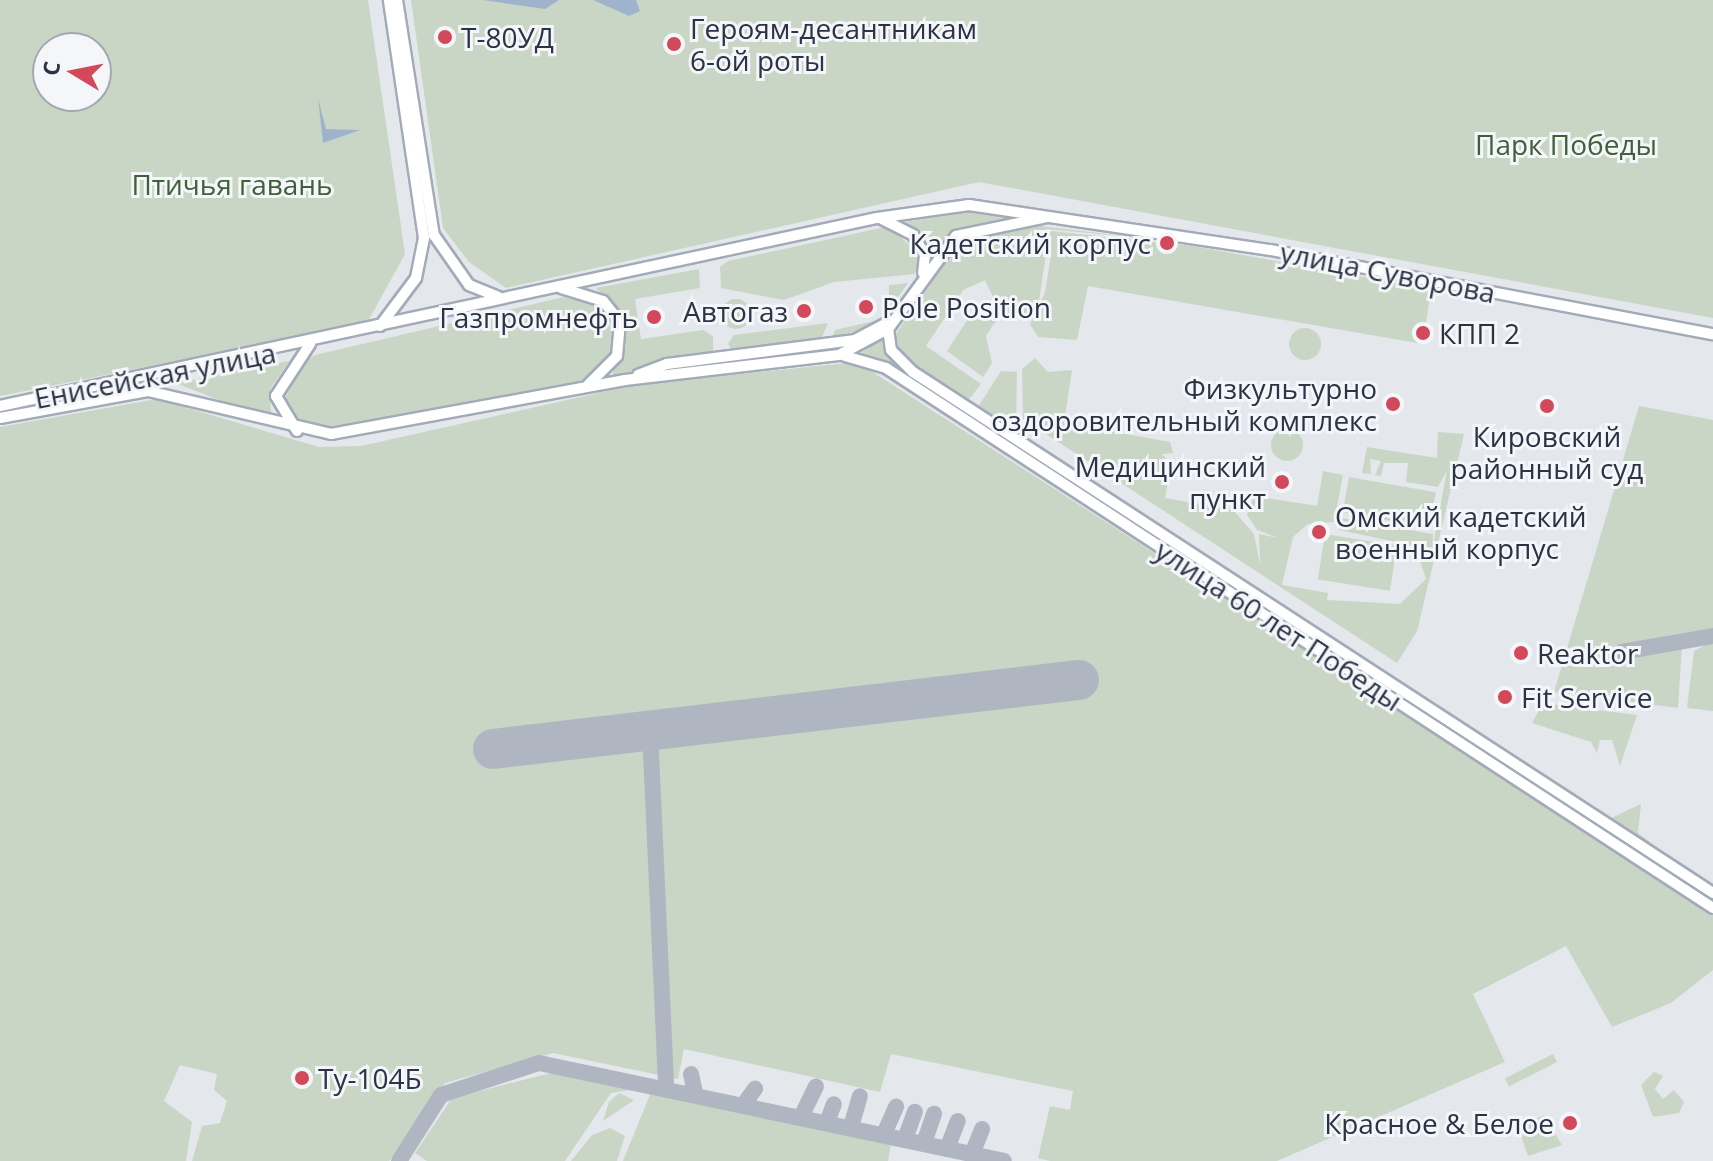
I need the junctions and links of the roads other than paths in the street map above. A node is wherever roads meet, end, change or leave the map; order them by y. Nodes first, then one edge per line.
1 (389, 0) edge
2 (397, 0) edge
3 (1062, 217) junction
4 (877, 218) junction
5 (922, 278) junction
6 (551, 287) junction
7 (504, 298) junction
8 (896, 316) junction
9 (888, 329) junction
10 (376, 330) junction
11 (1713, 334) edge
12 (310, 344) junction
13 (839, 355) junction
14 (625, 380) junction
15 (577, 390) junction
16 (0, 406) edge
17 (953, 406) junction
18 (0, 418) edge
19 (297, 431) junction
20 (1369, 676) junction
21 (1560, 794) junction
22 (1553, 804) junction
23 (1713, 893) edge
24 (1713, 908) edge

1 - 10 main road
2 - 7 main road
3 - 4 main road, улица Суворова
3 - 5 main road
3 - 11 main road, улица Суворова
4 - 5 main road
4 - 6 main road, улица Суворова
5 - 8 main road
6 - 7 main road, Енисейская улица
6 - 15 main road
7 - 10 main road, Енисейская улица
8 - 9 main road
8 - 14 main road
9 - 13 main road
9 - 17 main road, улица 60 лет Победы
10 - 12 main road, Енисейская улица
12 - 16 main road, Енисейская улица
12 - 19 main road
13 - 14 main road
13 - 17 main road, улица 60 лет Победы
14 - 15 main road, Енисейская улица
15 - 19 main road, Енисейская улица
17 - 20 main road, улица 60 лет Победы
18 - 19 main road, Енисейская улица
20 - 21 main road, улица 60 лет Победы
20 - 22 main road, улица 60 лет Победы
21 - 22 main road
21 - 23 main road, улица 60 лет Победы
22 - 24 main road, улица 60 лет Победы

